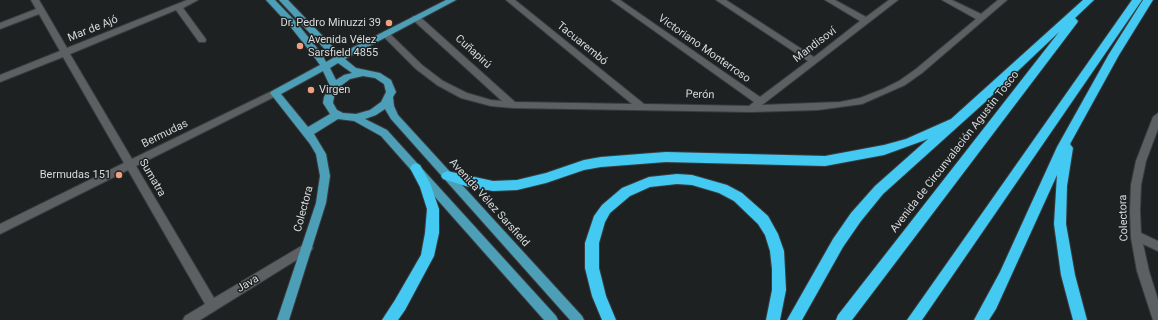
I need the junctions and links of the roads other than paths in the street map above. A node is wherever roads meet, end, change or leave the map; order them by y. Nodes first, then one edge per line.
1 (35, 0) edge
2 (194, 0) edge
3 (270, 0) edge
4 (283, 0) edge
5 (452, 0) edge
6 (510, 0) edge
7 (615, 0) edge
8 (720, 0) edge
9 (829, 0) edge
10 (894, 0) edge
11 (946, 0) edge
12 (1003, 0) edge
13 (1089, 0) edge
14 (1137, 0) edge
15 (1148, 0) edge
16 (178, 7) junction
17 (41, 10) junction
18 (416, 18) junction
19 (981, 18) junction
20 (866, 21) junction
21 (0, 26) edge
22 (384, 34) junction
23 (202, 40) dead end
24 (65, 52) junction
25 (339, 59) junction
26 (814, 61) junction
27 (325, 67) junction
28 (363, 74) junction
29 (0, 79) edge
30 (335, 86) junction
31 (275, 93) junction
32 (389, 98) junction
33 (760, 102) junction
34 (514, 105) junction
35 (641, 106) junction
36 (751, 109) junction
37 (338, 114) junction
38 (1158, 117) edge
39 (356, 118) junction
40 (955, 122) junction
41 (1071, 131) junction
42 (307, 133) junction
43 (130, 165) junction
44 (416, 168) junction
45 (447, 176) junction
46 (0, 229) edge
47 (1136, 236) junction
48 (1158, 246) edge
49 (307, 248) junction
50 (212, 306) junction
51 (1158, 318) edge
52 (189, 320) edge
53 (283, 320) edge
54 (388, 320) edge
55 (552, 320) edge
56 (578, 320) edge
57 (609, 320) edge
58 (773, 320) edge
59 (794, 320) edge
60 (843, 320) edge
61 (914, 320) edge
62 (981, 320) edge
63 (1080, 320) edge

1 - 17 street, Sumatra
2 - 16 street, Mar de Ajó
3 - 27 main road
4 - 25 main road
5 - 18 main road, Bermudas
6 - 35 street, Tacuarembó
7 - 33 street, Victoriano Monterroso
8 - 26 street
9 - 20 street
10 - 20 street, Mandisoví
11 - 19 street
12 - 19 street, Perón
13 - 40 highway
13 - 60 highway, Avenida de Circunvalación Agustín Tosco
14 - 61 highway
15 - 41 highway
16 - 23 street
16 - 24 street, Mar de Ajó
17 - 21 street
17 - 24 street, Sumatra
18 - 22 main road, Bermudas
18 - 34 street, Cuñapirú
19 - 36 street, Perón
20 - 26 street, Mandisoví
22 - 25 main road, Bermudas
22 - 34 street, Perón
24 - 29 street, Mar de Ajó
24 - 43 street, Sumatra
25 - 27 main road, Bermudas
25 - 28 main road
26 - 33 street, Mandisoví
27 - 30 main road
27 - 31 main road, Bermudas
28 - 30 main road
28 - 32 main road
30 - 37 main road
31 - 42 main road, Colectora
31 - 43 street, Bermudas
32 - 39 main road
32 - 45 main road, Avenida Vélez Sarsfield
33 - 36 street, Mandisoví
34 - 35 street, Perón
35 - 36 street, Perón
37 - 39 main road
37 - 42 main road
38 - 47 street, Colectora
39 - 44 main road
40 - 45 highway
40 - 59 highway
41 - 62 highway
41 - 63 highway
42 - 49 main road, Colectora
43 - 46 street, Bermudas
43 - 50 street, Sumatra
44 - 54 highway
44 - 55 main road
45 - 56 main road, Avenida Vélez Sarsfield
47 - 48 street
47 - 51 street, Colectora
49 - 50 street, Java
49 - 53 main road, Colectora
50 - 52 street, Java
57 - 58 highway

